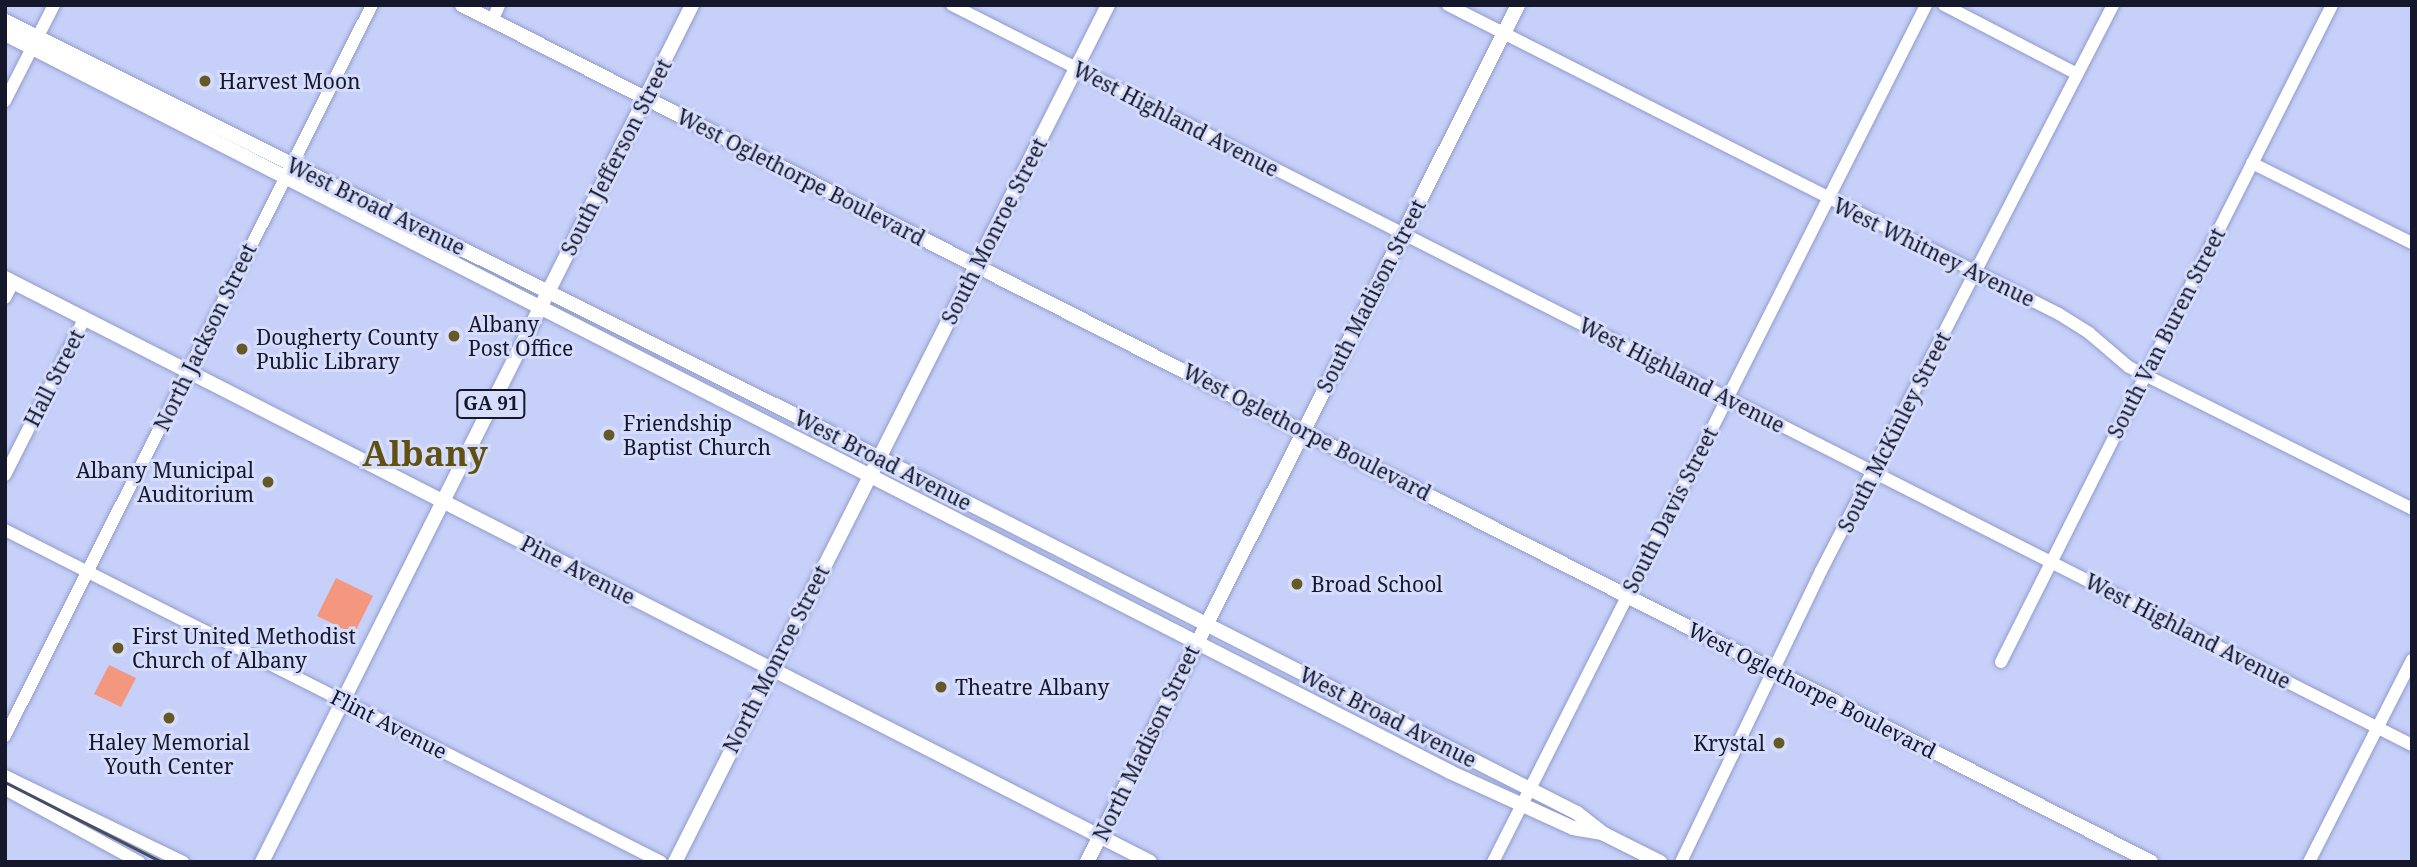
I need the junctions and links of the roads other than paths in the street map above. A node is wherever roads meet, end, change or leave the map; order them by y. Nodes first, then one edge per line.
1 (54, 5) edge
2 (372, 5) edge
3 (462, 5) edge
4 (499, 5) edge
5 (692, 5) edge
6 (953, 5) edge
7 (1108, 5) edge
8 (1448, 5) edge
9 (1518, 5) edge
10 (1926, 5) edge
11 (1944, 5) edge
12 (2113, 5) edge
13 (2332, 5) edge
14 (5, 21) edge
15 (492, 21) junction
16 (5, 34) edge
17 (1503, 35) junction
18 (35, 42) junction
19 (1076, 68) junction
20 (2077, 74) junction
21 (645, 98) junction
22 (5, 101) edge
23 (2252, 163) junction
24 (288, 170) junction
25 (1828, 199) junction
26 (1403, 234) junction
27 (2412, 243) edge
28 (977, 265) junction
29 (1976, 274) junction
30 (9, 280) edge
31 (549, 292) junction
32 (5, 298) edge
33 (540, 308) junction
34 (84, 319) junction
35 (188, 371) junction
36 (2145, 374) junction
37 (1727, 398) junction
38 (1302, 430) junction
39 (878, 457) junction
40 (1874, 472) junction
41 (5, 475) edge
42 (868, 476) junction
43 (443, 501) junction
44 (2412, 509) edge
45 (5, 530) edge
46 (2052, 561) junction
47 (88, 572) junction
48 (1625, 596) junction
49 (1206, 624) junction
50 (1195, 642) junction
51 (2412, 660) edge
52 (2001, 662) dead end
53 (771, 669) junction
54 (1773, 670) junction
55 (343, 701) junction
56 (2378, 727) junction
57 (5, 736) edge
58 (2412, 745) edge
59 (5, 776) edge
60 (5, 789) edge
61 (1529, 790) junction
62 (1521, 805) junction
63 (1604, 834) junction
64 (1100, 836) junction
65 (139, 862) edge
66 (183, 862) edge
67 (262, 862) edge
68 (660, 862) edge
69 (675, 862) edge
70 (1087, 862) edge
71 (1150, 862) edge
72 (1493, 862) edge
73 (1660, 862) edge
74 (1681, 862) edge
75 (2151, 862) edge
76 (2309, 862) edge

1 - 18 street
2 - 24 street, North Jackson Street
3 - 15 main road, West Oglethorpe Boulevard
4 - 15 street
5 - 21 main road, South Jefferson Street / GA 91
6 - 19 street, West Highland Avenue
7 - 19 main road, South Monroe Street
8 - 17 street, West Whitney Avenue
9 - 17 main road, South Madison Street
10 - 25 street, South Davis Street
11 - 20 street
12 - 20 street, South McKinley Street
13 - 23 street, South Van Buren Street
14 - 18 main road, West Broad Avenue
15 - 21 main road, West Oglethorpe Boulevard
16 - 18 main road, West Broad Avenue
17 - 25 street, West Whitney Avenue
17 - 26 main road, South Madison Street
18 - 22 street
18 - 24 main road, West Broad Avenue
19 - 26 street, West Highland Avenue
19 - 28 main road, South Monroe Street
20 - 29 street, South McKinley Street
21 - 28 main road, West Oglethorpe Boulevard
21 - 31 main road, South Jefferson Street / GA 91
23 - 27 street
23 - 36 street, South Van Buren Street
24 - 31 main road, West Broad Avenue
24 - 33 main road, West Broad Avenue
24 - 35 street, North Jackson Street
25 - 29 street, West Whitney Avenue
25 - 37 street, South Davis Street
26 - 37 street, West Highland Avenue
26 - 38 main road, South Madison Street
28 - 38 main road, West Oglethorpe Boulevard
28 - 39 main road, South Monroe Street
29 - 36 street, West Whitney Avenue
29 - 40 street, South McKinley Street
30 - 32 street
30 - 34 main road, Pine Avenue
31 - 33 main road, South Jefferson Street / GA 91
31 - 39 main road, West Broad Avenue
33 - 42 main road, West Broad Avenue
33 - 43 main road, GA 91
34 - 35 main road, Pine Avenue
34 - 41 street, Hall Street
35 - 43 main road, Pine Avenue
35 - 47 street, North Jackson Street
36 - 44 street, West Whitney Avenue
36 - 46 street, South Van Buren Street
37 - 40 street, West Highland Avenue
37 - 48 street, South Davis Street
38 - 48 main road, West Oglethorpe Boulevard
38 - 49 main road, South Madison Street
39 - 42 main road, North Monroe Street
39 - 49 main road, West Broad Avenue
40 - 46 street, West Highland Avenue
40 - 54 street, South McKinley Street
42 - 50 main road, West Broad Avenue
42 - 53 main road, North Monroe Street
43 - 53 main road, Pine Avenue
43 - 55 main road, GA 91
45 - 47 street, Flint Avenue
46 - 52 street, South Van Buren Street
46 - 56 street, West Highland Avenue
47 - 55 street, Flint Avenue
47 - 57 street, North Jackson Street
48 - 54 main road, West Oglethorpe Boulevard
48 - 61 street, South Davis Street
49 - 50 main road, North Madison Street
49 - 61 main road, West Broad Avenue
50 - 62 main road, West Broad Avenue
50 - 64 main road, North Madison Street
51 - 56 street
53 - 64 main road, Pine Avenue
53 - 69 main road, North Monroe Street
54 - 74 street, South McKinley Street
54 - 75 main road, West Oglethorpe Boulevard
55 - 67 main road, GA 91
55 - 68 street, Flint Avenue
56 - 58 street, West Highland Avenue
56 - 76 street
59 - 66 street
60 - 65 street
61 - 62 street, South Davis Street
61 - 63 main road, West Broad Avenue
62 - 63 main road, West Broad Avenue
62 - 72 street, South Davis Street
63 - 73 main road, West Broad Avenue
64 - 70 main road, North Madison Street
64 - 71 main road, Pine Avenue

